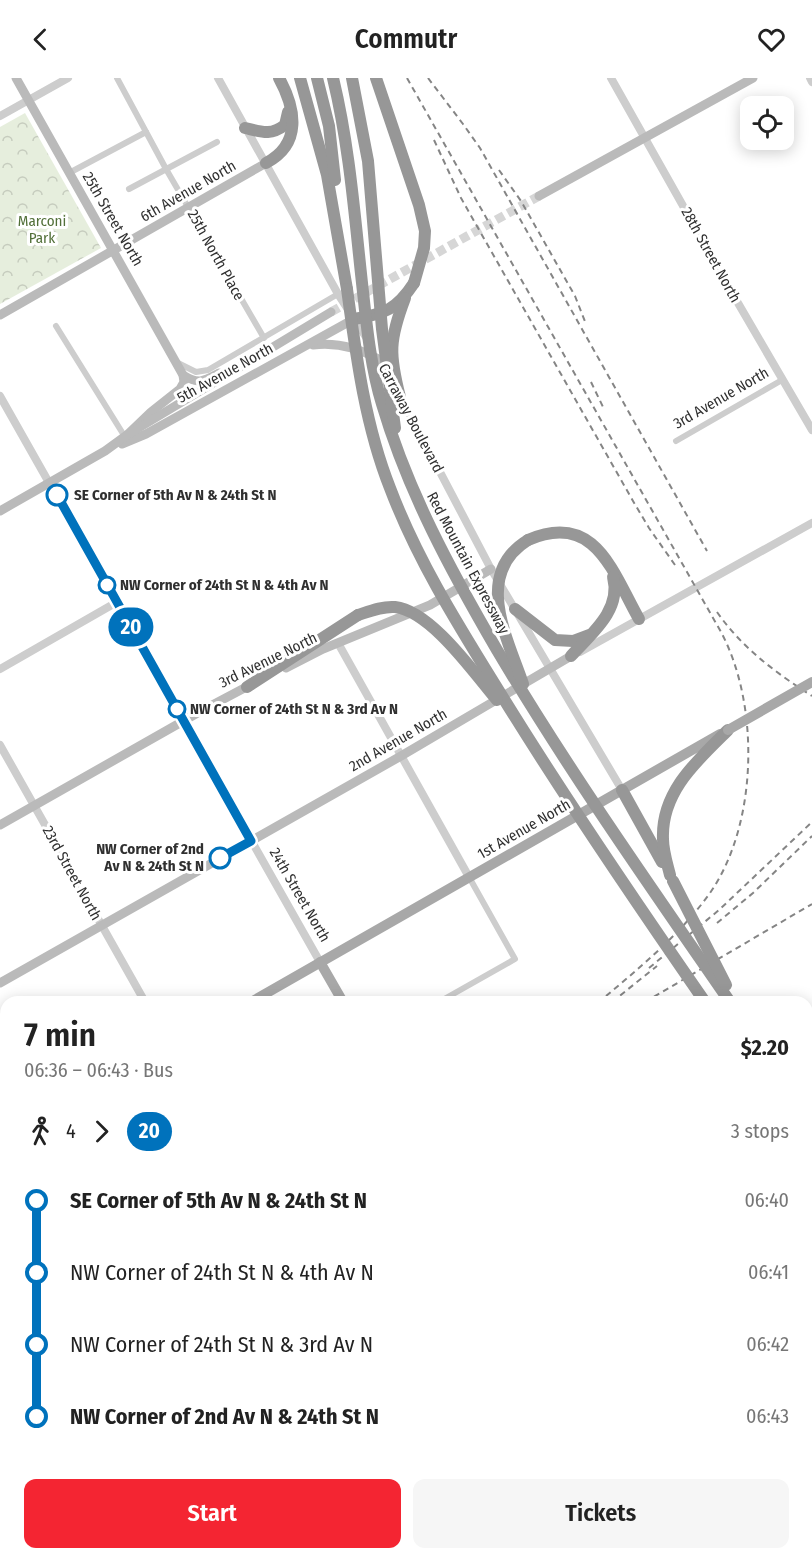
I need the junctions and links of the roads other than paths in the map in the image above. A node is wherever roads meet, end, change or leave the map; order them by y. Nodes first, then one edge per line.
1 (16, 78) edge
2 (68, 78) edge
3 (117, 78) edge
4 (218, 78) edge
5 (279, 78) edge
6 (300, 78) edge
7 (317, 78) edge
8 (333, 78) edge
9 (352, 78) edge
10 (376, 78) edge
11 (611, 78) edge
12 (753, 78) edge
13 (810, 78) edge
14 (812, 82) edge
15 (289, 96) junction
16 (28, 101) junction
17 (0, 116) edge
18 (245, 128) junction
19 (146, 132) junction
20 (645, 138) junction
21 (218, 142) dead end
22 (266, 163) junction
23 (166, 169) junction
24 (69, 173) junction
25 (129, 189) dead end
26 (539, 196) tunnel mouth
27 (189, 208) junction
28 (114, 251) junction
29 (343, 291) junction
30 (405, 298) junction
31 (0, 315) edge
32 (354, 319) junction
33 (56, 326) dead end
34 (264, 338) junction
35 (308, 345) junction
36 (380, 360) junction
37 (178, 363) junction
38 (183, 375) junction
39 (782, 380) junction
40 (0, 396) edge
41 (400, 397) junction
42 (812, 430) edge
43 (126, 436) junction
44 (676, 441) dead end
45 (396, 444) junction
46 (109, 449) junction
47 (50, 483) junction
48 (0, 511) edge
49 (812, 523) edge
50 (610, 567) junction
51 (491, 569) junction
52 (117, 602) junction
53 (515, 609) junction
54 (639, 619) junction
55 (590, 635) junction
56 (338, 643) junction
57 (571, 656) junction
58 (550, 668) junction
59 (0, 669) edge
60 (812, 682) edge
61 (247, 687) junction
62 (532, 707) junction
63 (184, 721) junction
64 (728, 730) joint
65 (525, 734) junction
66 (0, 745) edge
67 (702, 749) junction
68 (401, 756) junction
69 (622, 790) junction
70 (34, 806) junction
71 (0, 825) edge
72 (251, 841) junction
73 (470, 877) junction
74 (672, 878) junction
75 (102, 926) junction
76 (320, 962) junction
77 (0, 983) edge
78 (142, 996) edge
79 (261, 996) edge
80 (340, 996) edge
81 (450, 996) edge
82 (701, 996) edge
83 (726, 996) edge
84 (732, 996) edge

1 - 16 main road, 25th Street North
2 - 16 street
3 - 19 street, 25th North Place
4 - 18 street, Carraway Boulevard
5 - 15 highway
6 - 29 highway
7 - 29 highway
8 - 45 highway, Red Mountain Expressway, bridge
9 - 45 highway, bridge
10 - 30 highway, bridge
11 - 20 street, 28th Street North
12 - 20 main road
13 - 14 street
15 - 18 highway
15 - 22 highway
16 - 17 street
16 - 24 main road, 25th Street North
18 - 22 street, Carraway Boulevard
19 - 23 street, 25th North Place
19 - 24 street
20 - 26 main road
20 - 39 street, 28th Street North
21 - 23 street
22 - 27 main road, 6th Avenue North
22 - 29 street, Carraway Boulevard
23 - 25 street
23 - 27 street, 25th North Place
24 - 28 main road, 25th Street North
27 - 28 main road, 6th Avenue North
27 - 34 street, 25th North Place
28 - 31 main road, 6th Avenue North
28 - 37 main road, 25th Street North
29 - 32 street, Carraway Boulevard
29 - 34 street
29 - 65 highway, bridge
30 - 32 highway
30 - 41 highway
32 - 35 main road, 5th Avenue North
32 - 36 street, Carraway Boulevard
33 - 43 street
34 - 37 street
35 - 36 main road
35 - 46 main road, 5th Avenue North
36 - 41 street, Carraway Boulevard
37 - 38 main road, 25th Street North
38 - 43 main road
38 - 43 main road, 5th Avenue North
39 - 42 street, 28th Street North
39 - 44 street, 3rd Avenue North
40 - 47 street, 24th Street North
41 - 51 street, Carraway Boulevard
43 - 46 main road, 5th Avenue North
45 - 62 highway, Red Mountain Expressway, bridge
46 - 47 main road, 5th Avenue North
47 - 48 main road, 5th Avenue North
47 - 52 street, 24th Street North
49 - 54 street, 2nd Avenue North
50 - 54 highway
50 - 55 highway
50 - 62 highway, bridge
51 - 53 street, Carraway Boulevard
51 - 56 main road, 3rd Avenue North
52 - 59 street
52 - 63 street, 24th Street North
53 - 55 highway
53 - 58 street, Carraway Boulevard
54 - 57 street, 2nd Avenue North
55 - 57 highway
56 - 61 main road, 3rd Avenue North
56 - 68 street
57 - 58 main road, 2nd Avenue North
58 - 68 main road, 2nd Avenue North
58 - 69 street, Carraway Boulevard
60 - 64 main road, bridge
61 - 63 main road, 3rd Avenue North
61 - 65 highway, bridge
62 - 83 highway, Red Mountain Expressway, bridge
63 - 70 main road, 3rd Avenue North
63 - 72 street, 24th Street North
64 - 67 highway
65 - 82 highway, bridge
66 - 70 street, 23rd Street North
67 - 69 main road, 1st Avenue North
67 - 74 highway
68 - 72 main road, 2nd Avenue North
68 - 73 street
69 - 73 main road, 1st Avenue North
69 - 74 highway
70 - 71 main road, 3rd Avenue North
70 - 75 street, 23rd Street North
72 - 75 main road, 2nd Avenue North
72 - 76 street, 24th Street North
73 - 76 main road, 1st Avenue North
73 - 81 street
74 - 84 highway, bridge
75 - 77 main road, 2nd Avenue North
75 - 78 street, 23rd Street North
76 - 79 main road, 1st Avenue North
76 - 80 main road, 24th Street North

